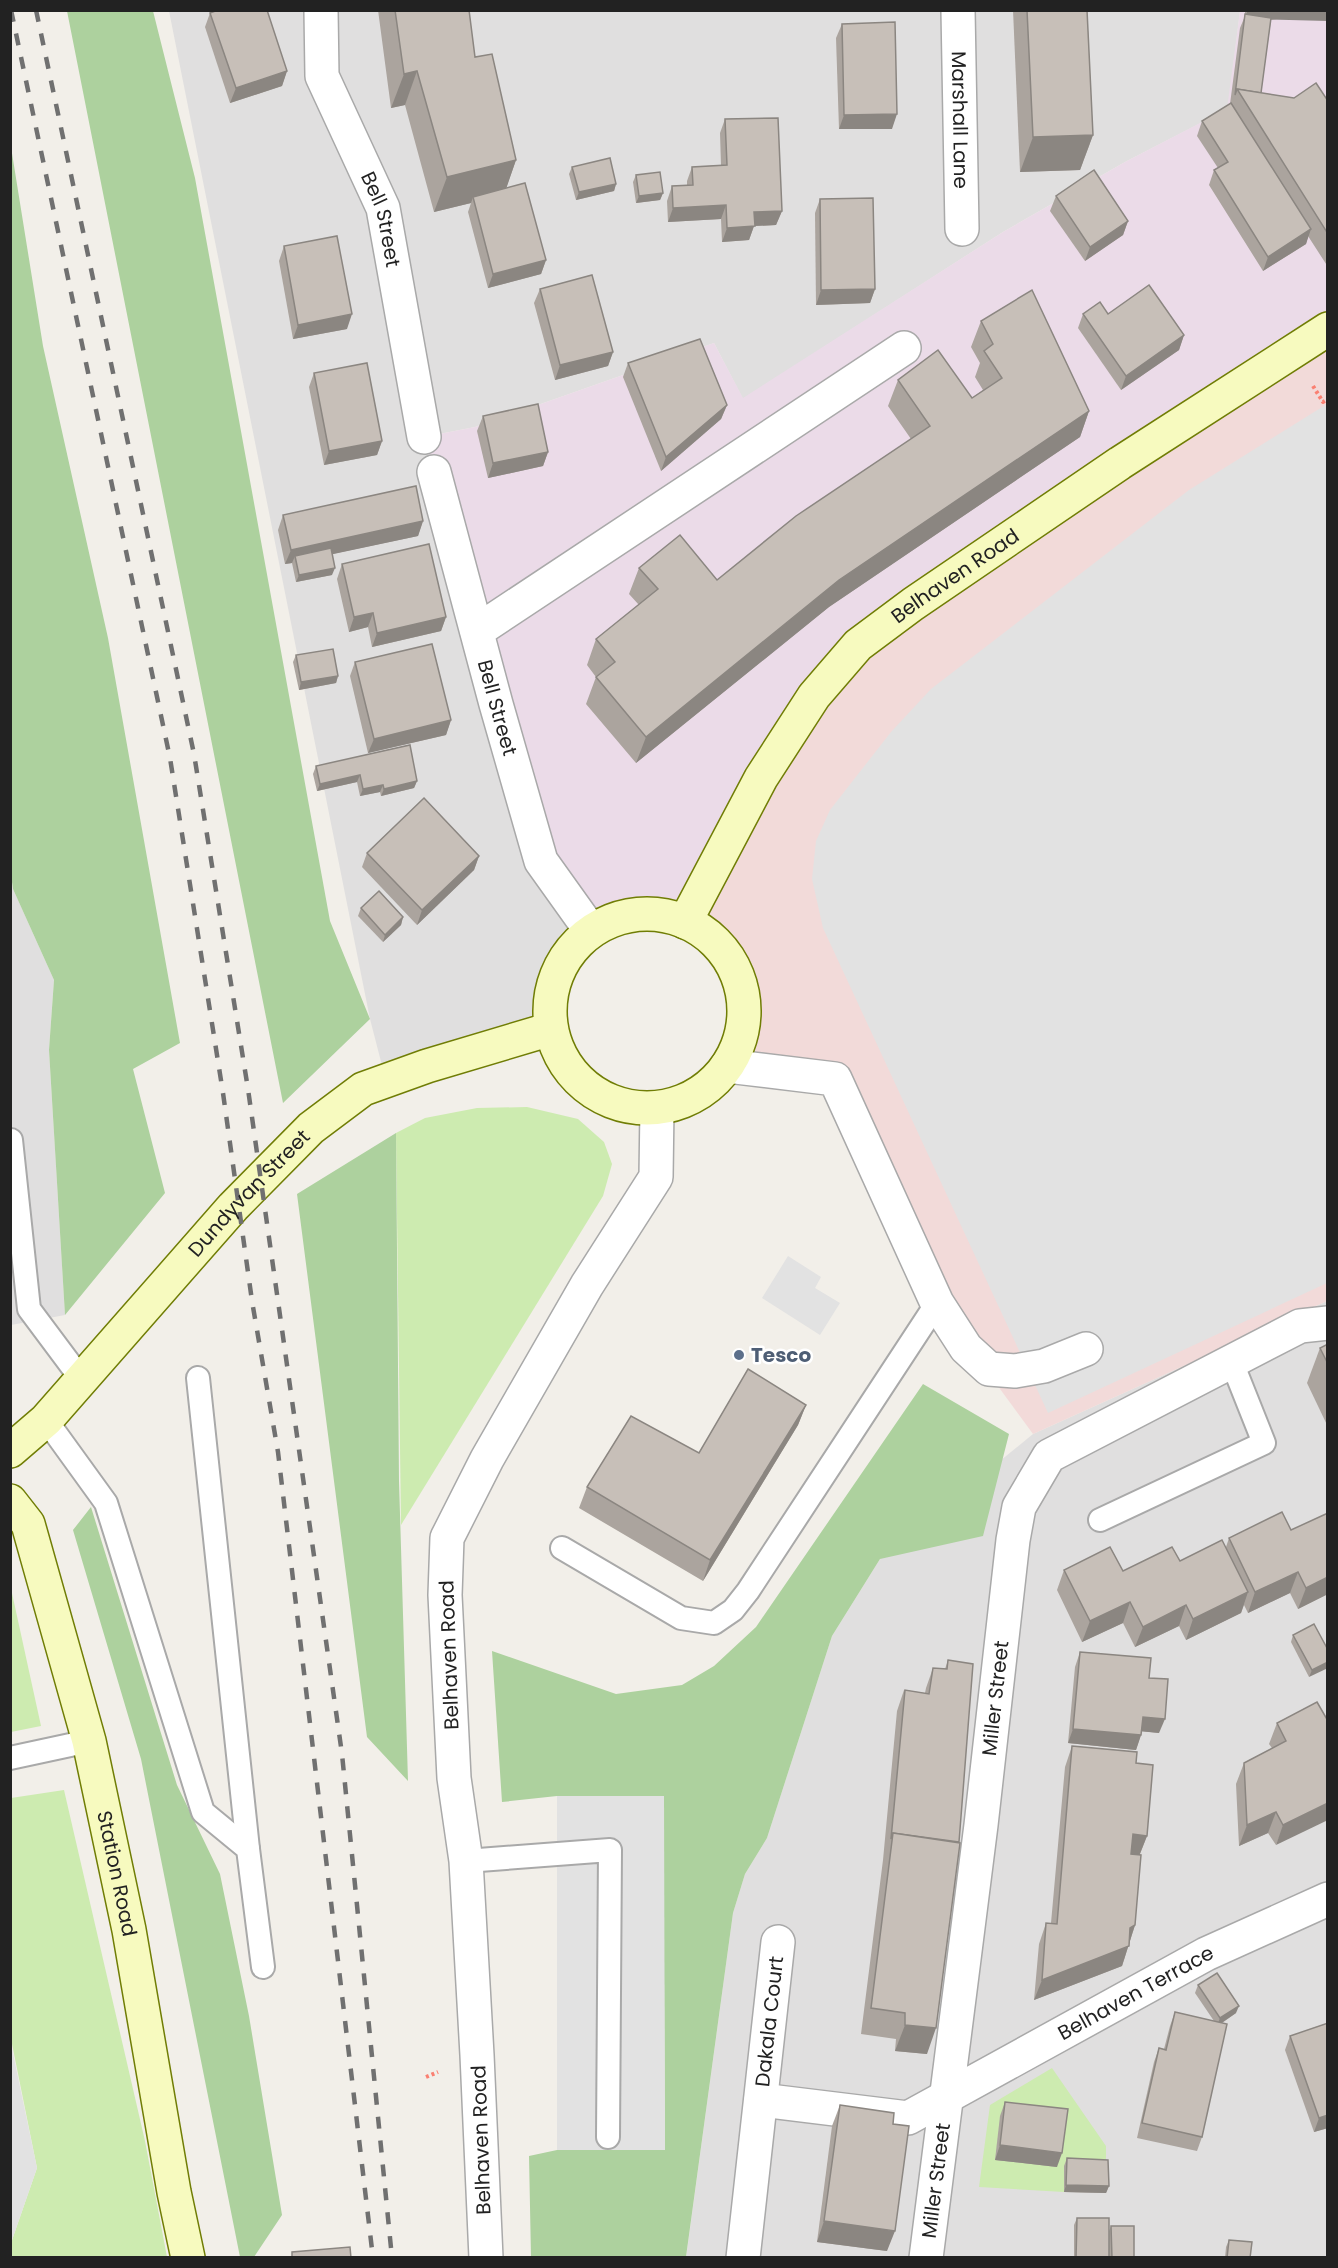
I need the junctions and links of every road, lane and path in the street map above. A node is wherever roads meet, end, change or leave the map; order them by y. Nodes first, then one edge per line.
1 (321, 10) edge
2 (958, 10) edge
3 (962, 229) dead end
4 (1328, 329) edge
5 (904, 348) dead end
6 (424, 436) dead end
7 (434, 472) dead end
8 (477, 631) junction
9 (685, 922) junction
10 (591, 931) junction
11 (551, 1029) junction
12 (727, 1066) junction
13 (657, 1108) junction
14 (11, 1140) edge
15 (937, 1303) junction
16 (1328, 1323) edge
17 (1086, 1349) dead end
18 (1231, 1360) junction
19 (198, 1378) dead end
20 (82, 1380) junction
21 (46, 1420) junction
22 (10, 1451) edge
23 (10, 1501) edge
24 (1100, 1520) dead end
25 (562, 1548) dead end
26 (89, 1741) junction
27 (10, 1758) edge
28 (248, 1850) junction
29 (466, 1861) junction
30 (1328, 1899) edge
31 (778, 1942) dead end
32 (263, 1967) dead end
33 (947, 2095) junction
34 (761, 2100) junction
35 (608, 2137) dead end
36 (188, 2258) edge
37 (486, 2258) edge
38 (743, 2258) edge
39 (926, 2258) edge

1 - 6 street, Bell Street
2 - 3 street, Marshall Lane
4 - 9 street, Belhaven Road
5 - 8 street
7 - 8 street, Bell Street
8 - 10 street, Bell Street
9 - 10 street
9 - 12 street
10 - 11 street
11 - 13 street
11 - 20 street, Dundyvan Street
12 - 13 street
12 - 15 street
13 - 29 street, Belhaven Road
14 - 20 lane
15 - 17 street
15 - 25 lane
16 - 18 street, Miller Street
18 - 24 lane
18 - 33 street, Miller Street
19 - 28 lane
20 - 21 street, Dundyvan Street
21 - 22 street, Dundyvan Street
21 - 28 lane
23 - 26 street, Station Road
26 - 27 lane
26 - 36 street, Station Road
28 - 32 lane
29 - 35 lane
29 - 37 street, Belhaven Road
30 - 33 street, Belhaven Terrace
31 - 34 street, Dakala Court
33 - 34 street, Dakala Court
33 - 39 street, Miller Street
34 - 38 street, Dakala Court

